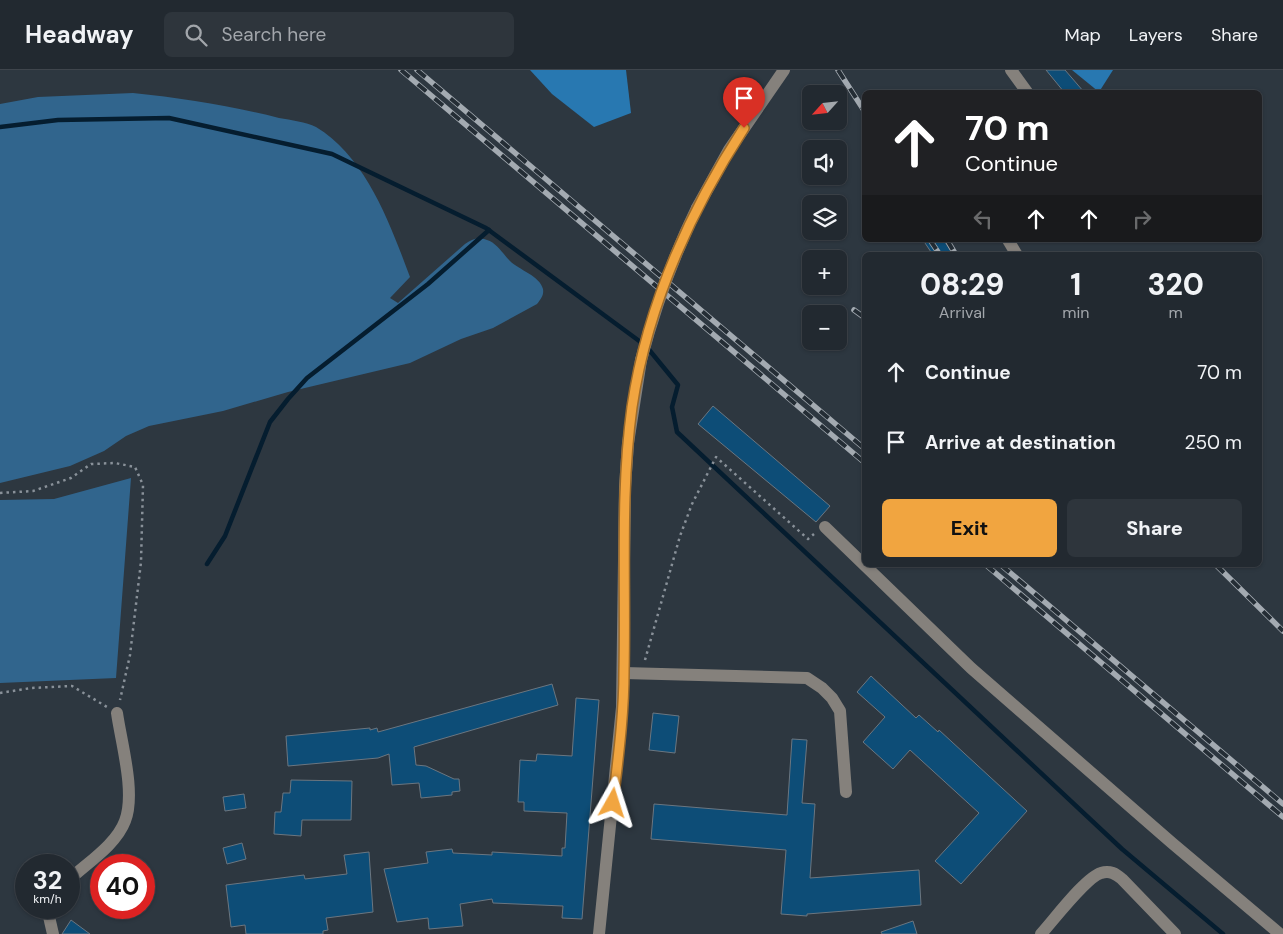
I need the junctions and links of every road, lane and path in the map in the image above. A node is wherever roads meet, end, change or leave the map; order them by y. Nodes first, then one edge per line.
1 (784, 70) edge
2 (1011, 70) edge
3 (1026, 90) edge
4 (0, 493) edge
5 (825, 527) joint
6 (862, 563) edge
7 (866, 567) edge
8 (624, 673) junction
9 (641, 674) junction
10 (0, 693) edge
11 (117, 713) junction
12 (846, 792) dead end
13 (80, 870) edge
14 (50, 919) edge
15 (53, 934) edge
16 (599, 934) edge
17 (1041, 934) edge
18 (1175, 934) edge
19 (1280, 934) edge

1 - 8 street, bridge
2 - 3 street
4 - 11 path
5 - 6 street
5 - 9 path
7 - 19 street
8 - 9 street
8 - 16 street
9 - 12 street
10 - 11 path
11 - 13 street
14 - 15 street
17 - 18 street

